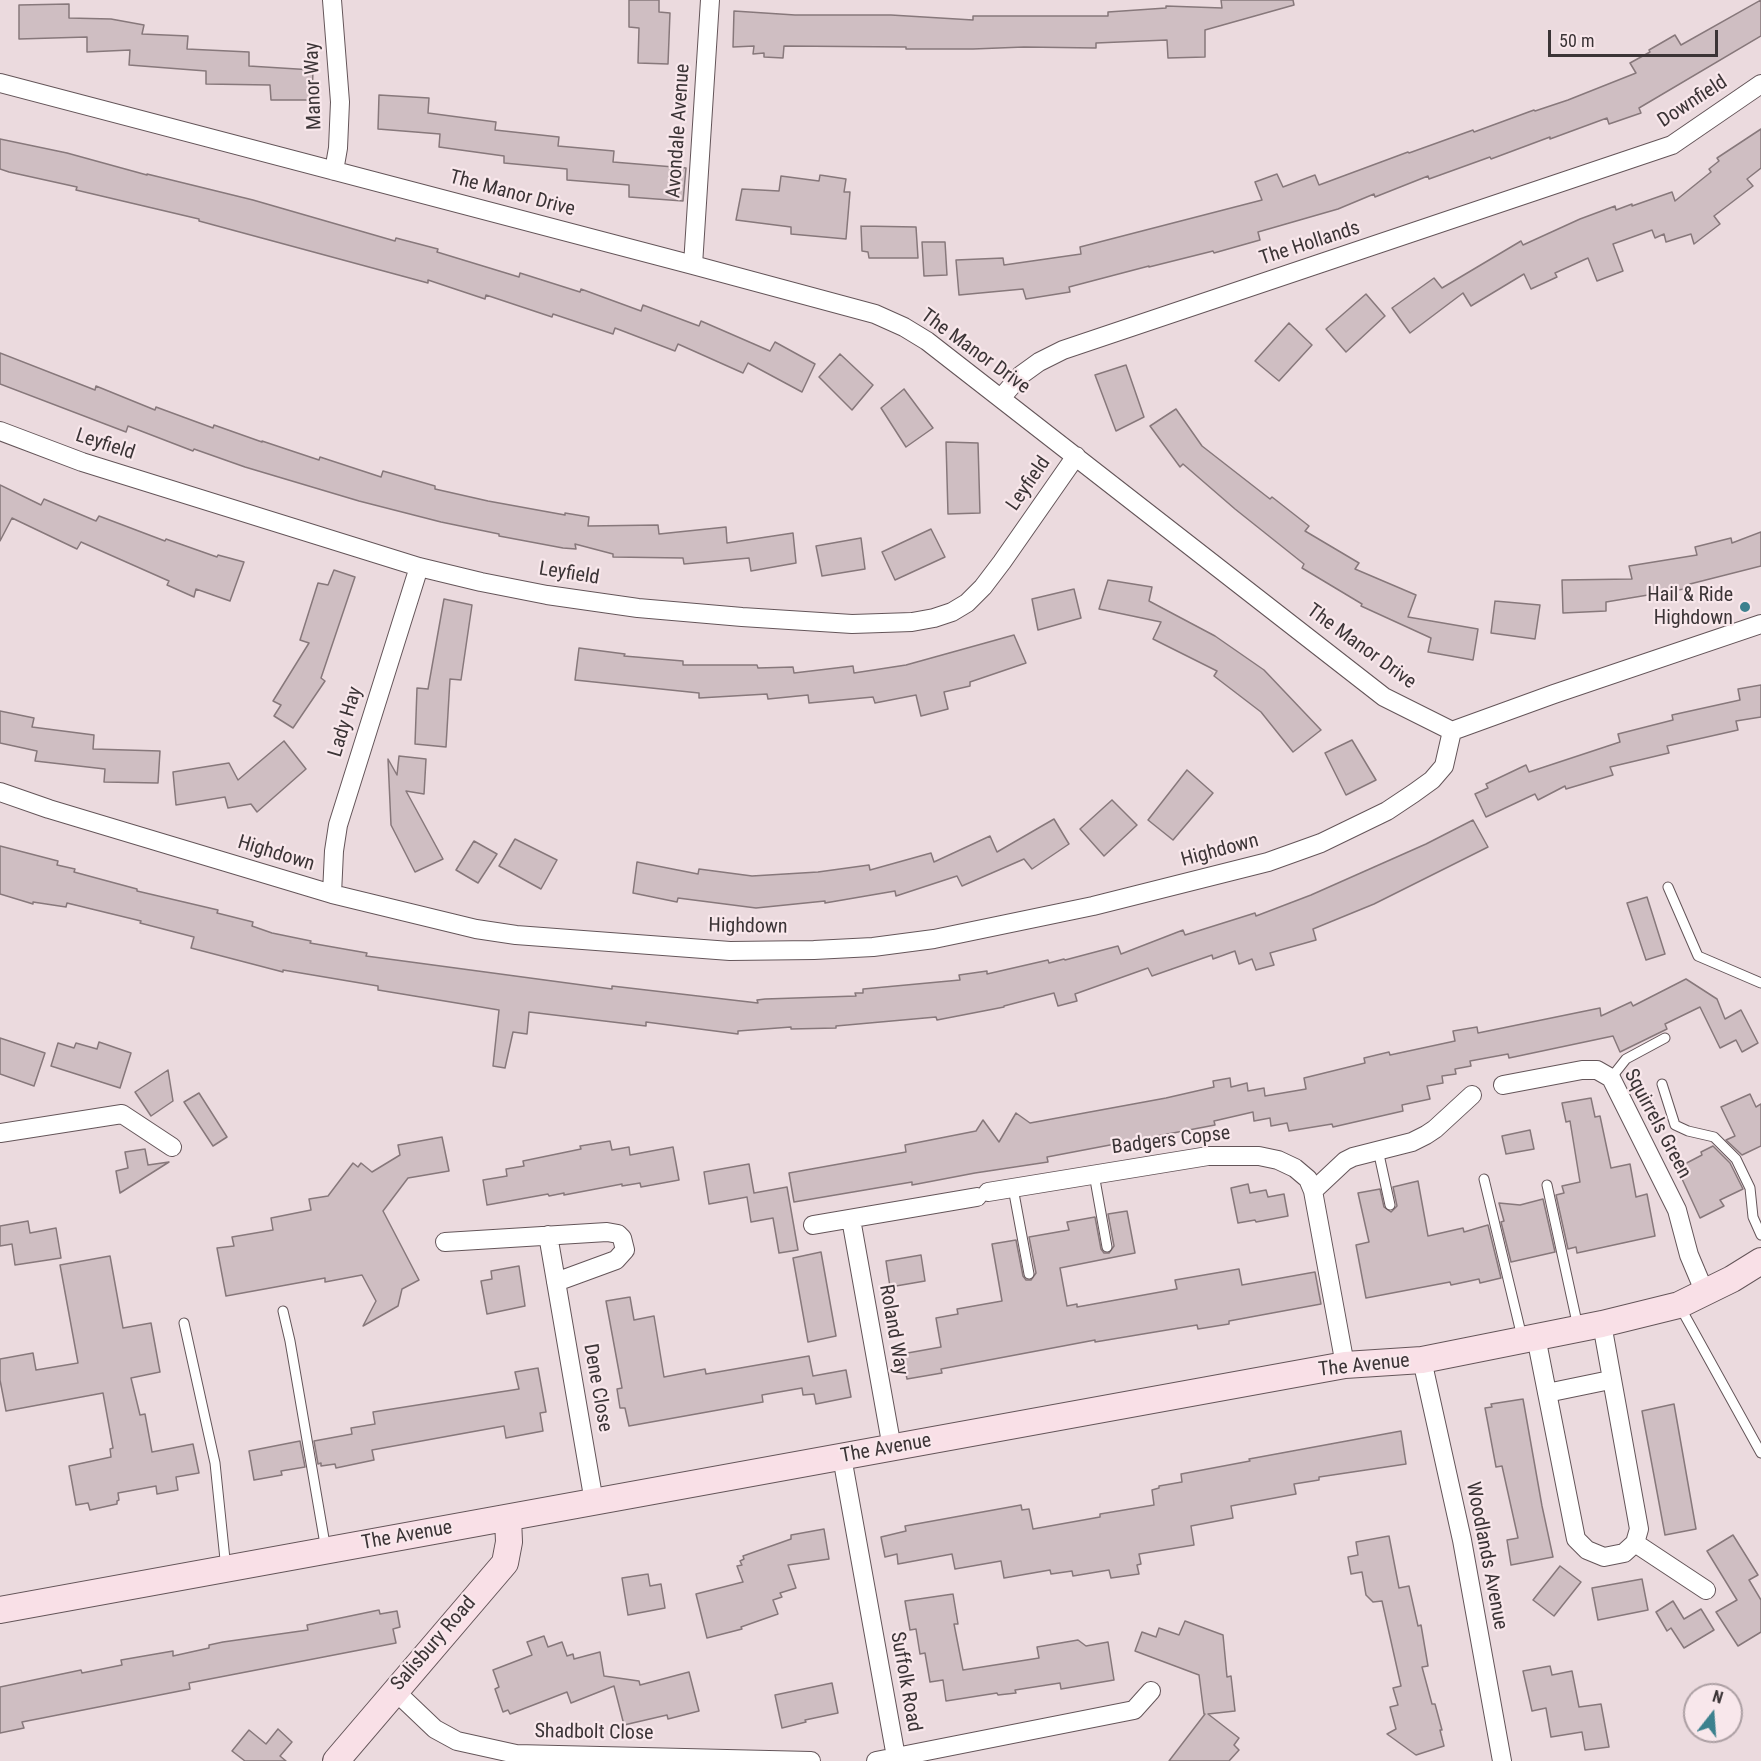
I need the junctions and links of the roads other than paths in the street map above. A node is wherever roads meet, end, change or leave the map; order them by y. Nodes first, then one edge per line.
1 (332, 0) edge
2 (710, 0) edge
3 (0, 83) edge
4 (1761, 84) edge
5 (1647, 155) joint
6 (334, 171) junction
7 (693, 265) junction
8 (1001, 398) junction
9 (0, 431) edge
10 (1076, 456) junction
11 (419, 567) junction
12 (1761, 624) edge
13 (1452, 731) junction
14 (0, 792) edge
15 (1668, 887) dead end
16 (332, 894) junction
17 (1761, 983) edge
18 (1665, 1038) dead end
19 (1611, 1078) junction
20 (1662, 1084) dead end
21 (1503, 1085) dead end
22 (1472, 1095) dead end
23 (0, 1133) edge
24 (172, 1147) dead end
25 (1378, 1150) junction
26 (1094, 1174) junction
27 (1484, 1179) dead end
28 (1547, 1185) dead end
29 (1013, 1188) junction
30 (1314, 1191) junction
31 (1390, 1204) dead end
32 (850, 1219) junction
33 (813, 1226) dead end
34 (548, 1235) junction
35 (1761, 1235) edge
36 (445, 1242) dead end
37 (1107, 1247) dead end
38 (1759, 1265) edge
39 (1029, 1274) dead end
40 (556, 1282) junction
41 (1705, 1293) junction
42 (1679, 1305) junction
43 (283, 1311) dead end
44 (184, 1323) dead end
45 (1590, 1326) junction
46 (1530, 1338) junction
47 (1422, 1360) junction
48 (1346, 1365) junction
49 (1610, 1380) junction
50 (1547, 1393) junction
51 (892, 1448) junction
52 (1761, 1453) edge
53 (843, 1457) junction
54 (594, 1502) junction
55 (508, 1518) junction
56 (1635, 1543) junction
57 (326, 1551) junction
58 (226, 1570) junction
59 (1706, 1590) dead end
60 (0, 1610) edge
61 (394, 1690) junction
62 (1152, 1691) dead end
63 (896, 1757) junction
64 (336, 1761) edge
65 (811, 1761) edge
66 (876, 1761) edge
67 (1502, 1761) edge

1 - 6 street, Manor Way
2 - 7 street, Avondale Avenue
3 - 6 street, The Manor Drive
4 - 5 street, Downfield
5 - 8 street, The Hollands
6 - 7 street, The Manor Drive
7 - 8 street, The Manor Drive
8 - 10 street, The Manor Drive
9 - 11 street, Leyfield
10 - 11 street, Leyfield
10 - 13 street, The Manor Drive
11 - 16 street, Lady Hay
12 - 13 street
13 - 16 street, Highdown
14 - 16 street, Highdown
15 - 17 lane
18 - 19 lane
19 - 21 street, Squirrels Green
19 - 41 street, Squirrels Green
20 - 35 lane
22 - 25 street
23 - 24 street
25 - 30 street
25 - 31 lane
26 - 29 street, Badgers Copse
26 - 30 street, Badgers Copse
26 - 37 lane
27 - 46 lane
28 - 45 lane
29 - 32 street, Badgers Copse
29 - 39 lane
30 - 48 street, Badgers Copse
32 - 33 street
32 - 51 street, Roland Way
34 - 36 street
34 - 40 street, Dene Close
34 - 40 street
38 - 41 street, The Avenue
40 - 54 street, Dene Close
41 - 42 street, The Avenue
42 - 45 street, The Avenue
42 - 52 lane
43 - 57 lane
44 - 58 lane
45 - 46 street, The Avenue
45 - 49 street
46 - 47 street, The Avenue
46 - 50 street
47 - 48 street, The Avenue
47 - 67 street, Woodlands Avenue
48 - 51 street, The Avenue
49 - 50 street
49 - 56 street
50 - 56 street
51 - 53 street, The Avenue
53 - 54 street, The Avenue
53 - 63 street, Suffolk Road
54 - 55 street, The Avenue
55 - 57 street, The Avenue
55 - 61 street, Salisbury Road
56 - 59 street
57 - 58 street, The Avenue
58 - 60 street, The Avenue
61 - 64 street, Salisbury Road
61 - 65 street, Shadbolt Close
62 - 63 street, Suffolk Road
63 - 66 street

